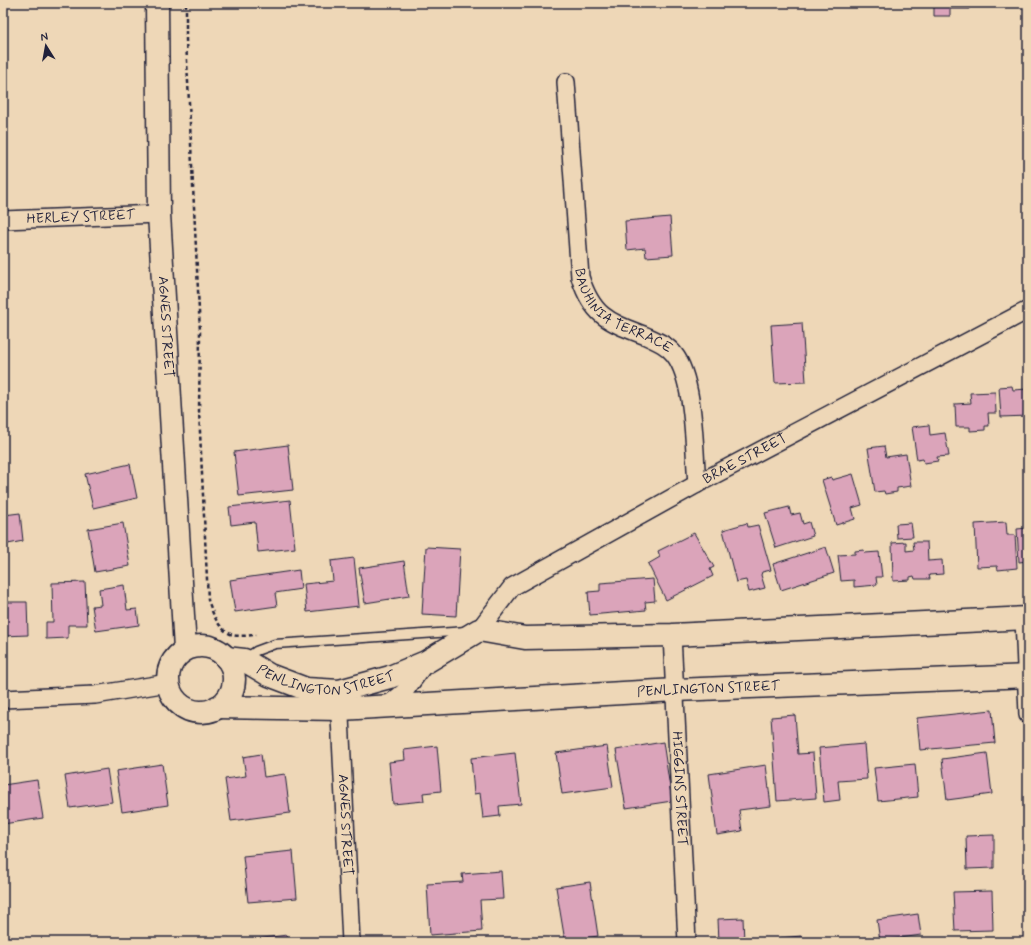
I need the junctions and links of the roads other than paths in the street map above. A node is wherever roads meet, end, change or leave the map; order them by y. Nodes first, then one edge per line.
1 (157, 3) edge
2 (566, 82) dead end
3 (159, 214) junction
4 (3, 220) edge
5 (1028, 310) edge
6 (697, 484) junction
7 (1026, 618) edge
8 (479, 630) junction
9 (672, 635) junction
10 (185, 650) junction
11 (235, 659) junction
12 (426, 662) junction
13 (1027, 676) edge
14 (168, 683) junction
15 (676, 690) junction
16 (3, 699) edge
17 (340, 700) junction
18 (388, 705) junction
19 (217, 707) junction
20 (1028, 715) edge
21 (351, 942) edge
22 (687, 942) edge

1 - 3 street, AGNES STREET
2 - 6 street, BAUHINIA TERRACE
3 - 4 street, HERLEY STREET
3 - 10 street, AGNES STREET
5 - 6 street, BRAE STREET
6 - 8 street, BRAE STREET
7 - 9 street
7 - 13 street
8 - 9 street
8 - 11 lane
8 - 12 street, PENLINGTON STREET
9 - 15 street, HIGGINS STREET
10 - 11 street
10 - 14 street
11 - 17 street, PENLINGTON STREET
11 - 19 street
12 - 17 street, PENLINGTON STREET
12 - 18 street, PENLINGTON STREET
13 - 15 street, PENLINGTON STREET
13 - 20 street
14 - 16 street
14 - 19 street
15 - 18 street, PENLINGTON STREET
15 - 22 street, HIGGINS STREET
17 - 18 street, PENLINGTON STREET
17 - 19 street, PENLINGTON STREET
17 - 21 street, AGNES STREET

